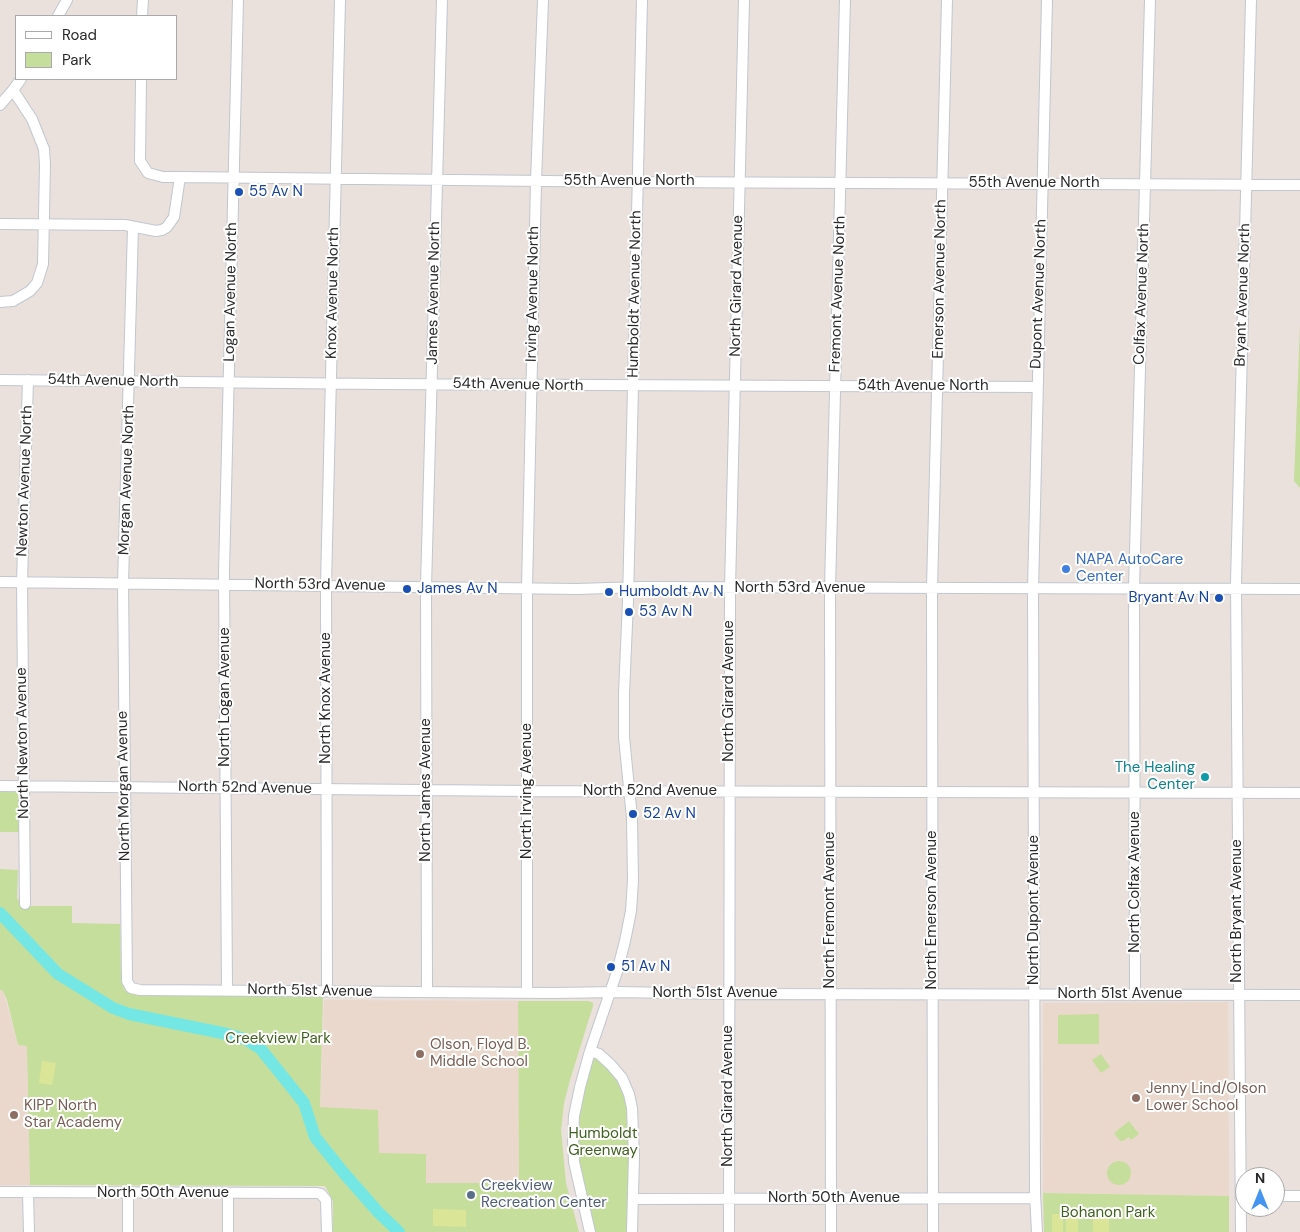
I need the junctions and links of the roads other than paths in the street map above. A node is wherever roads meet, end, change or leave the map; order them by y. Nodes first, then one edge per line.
1 (67, 0) edge
2 (143, 0) edge
3 (238, 0) edge
4 (340, 0) edge
5 (442, 0) edge
6 (543, 0) edge
7 (642, 0) edge
8 (744, 0) edge
9 (845, 0) edge
10 (947, 0) edge
11 (1047, 0) edge
12 (1150, 0) edge
13 (1251, 0) edge
14 (59, 15) edge
15 (142, 15) edge
16 (20, 80) edge
17 (141, 80) edge
18 (14, 90) junction
19 (0, 105) edge
20 (180, 177) junction
21 (234, 178) junction
22 (335, 179) junction
23 (436, 180) junction
24 (536, 181) junction
25 (637, 182) junction
26 (740, 182) junction
27 (841, 182) junction
28 (942, 183) junction
29 (1042, 183) junction
30 (1145, 184) junction
31 (1246, 184) junction
32 (1300, 185) edge
33 (0, 224) edge
34 (44, 225) junction
35 (133, 227) junction
36 (0, 302) edge
37 (0, 380) edge
38 (28, 380) junction
39 (130, 381) junction
40 (229, 382) junction
41 (331, 384) junction
42 (431, 384) junction
43 (531, 385) junction
44 (735, 385) junction
45 (632, 386) junction
46 (835, 386) junction
47 (937, 386) junction
48 (1037, 387) junction
49 (0, 582) edge
50 (22, 582) junction
51 (123, 584) junction
52 (225, 584) junction
53 (326, 585) junction
54 (426, 587) junction
55 (527, 588) junction
56 (628, 588) junction
57 (730, 588) junction
58 (830, 588) junction
59 (932, 588) junction
60 (1033, 589) junction
61 (1134, 589) junction
62 (1236, 589) junction
63 (1300, 589) edge
64 (0, 786) edge
65 (24, 786) junction
66 (124, 787) junction
67 (225, 788) junction
68 (326, 789) junction
69 (426, 791) junction
70 (527, 791) junction
71 (629, 792) junction
72 (729, 792) junction
73 (830, 792) junction
74 (932, 792) junction
75 (1034, 793) junction
76 (1135, 793) junction
77 (1236, 793) junction
78 (1300, 793) edge
79 (25, 904) dead end
80 (131, 988) joint
81 (227, 989) junction
82 (327, 991) junction
83 (427, 992) junction
84 (527, 993) junction
85 (609, 993) junction
86 (729, 994) junction
87 (830, 994) junction
88 (932, 994) junction
89 (1034, 994) junction
90 (1136, 994) junction
91 (1238, 994) junction
92 (1300, 995) edge
93 (590, 1051) junction
94 (1242, 1167) edge
95 (0, 1192) edge
96 (28, 1192) junction
97 (128, 1192) junction
98 (228, 1193) junction
99 (1285, 1196) edge
100 (1300, 1196) edge
101 (728, 1198) junction
102 (933, 1198) junction
103 (1035, 1198) junction
104 (634, 1199) junction
105 (830, 1199) junction
106 (1241, 1217) edge
107 (29, 1232) edge
108 (128, 1232) edge
109 (228, 1232) edge
110 (327, 1232) edge
111 (590, 1232) edge
112 (632, 1232) edge
113 (729, 1232) edge
114 (831, 1232) edge
115 (933, 1232) edge
116 (1037, 1232) edge
117 (1240, 1232) edge

1 - 14 street
2 - 15 street
3 - 21 street, Logan Avenue North
4 - 22 street, Knox Avenue North
5 - 23 street, James Avenue North
6 - 24 street, Irving Avenue North
7 - 25 street, Humboldt Avenue North
8 - 26 street, North Girard Avenue
9 - 27 street, Fremont Avenue North
10 - 28 street, Emerson Avenue North
11 - 29 street, Dupont Avenue North
12 - 30 street, Colfax Avenue North
13 - 31 street, Bryant Avenue North
16 - 18 street
17 - 20 street
18 - 19 street
18 - 34 street
20 - 21 street, 55th Avenue North
20 - 35 street
21 - 22 street, 55th Avenue North
21 - 40 street, Logan Avenue North
22 - 23 street, 55th Avenue North
22 - 41 street, Knox Avenue North
23 - 24 street, 55th Avenue North
23 - 42 street, James Avenue North
24 - 25 street, 55th Avenue North
24 - 43 street, Irving Avenue North
25 - 26 street, 55th Avenue North
25 - 45 street, Humboldt Avenue North
26 - 27 street, 55th Avenue North
26 - 44 street, North Girard Avenue
27 - 28 street, 55th Avenue North
27 - 46 street, Fremont Avenue North
28 - 29 street, 55th Avenue North
28 - 47 street, Emerson Avenue North
29 - 30 street, 55th Avenue North
29 - 48 street, Dupont Avenue North
30 - 31 street, 55th Avenue North
30 - 61 street, Colfax Avenue North
31 - 32 street, 55th Avenue North
31 - 62 street, Bryant Avenue North
33 - 34 street
34 - 35 street
34 - 36 street
35 - 39 street, Morgan Avenue North
37 - 38 street, 54th Avenue North
38 - 39 street, 54th Avenue North
38 - 50 street, Newton Avenue North
39 - 40 street, 54th Avenue North
39 - 51 street, Morgan Avenue North
40 - 41 street, 54th Avenue North
40 - 52 street, Logan Avenue North
41 - 42 street, 54th Avenue North
41 - 53 street, Knox Avenue North
42 - 43 street, 54th Avenue North
42 - 54 street, James Avenue North
43 - 45 street, 54th Avenue North
43 - 55 street, Irving Avenue North
44 - 45 street, 54th Avenue North
44 - 46 street, 54th Avenue North
44 - 57 street, North Girard Avenue
45 - 56 street, Humboldt Avenue North
46 - 47 street, 54th Avenue North
46 - 58 street, Fremont Avenue North
47 - 48 street, 54th Avenue North
47 - 59 street, Emerson Avenue North
48 - 60 street, Dupont Avenue North
49 - 50 street, North 53rd Avenue
50 - 51 street, North 53rd Avenue
50 - 65 street, North Newton Avenue
51 - 52 street, North 53rd Avenue
51 - 66 street, North Morgan Avenue
52 - 53 street, North 53rd Avenue
52 - 67 street, North Logan Avenue
53 - 54 street, North 53rd Avenue
53 - 68 street, North Knox Avenue
54 - 55 street, North 53rd Avenue
54 - 69 street, North James Avenue
55 - 56 street, North 53rd Avenue
55 - 70 street, North Irving Avenue
56 - 57 street, North 53rd Avenue
56 - 71 street, Humboldt Avenue North
57 - 58 street, North 53rd Avenue
57 - 72 street, North Girard Avenue
58 - 59 street, North 53rd Avenue
58 - 73 street, North Fremont Avenue
59 - 60 street, North 53rd Avenue
59 - 74 street, North Emerson Avenue
60 - 61 street, North 53rd Avenue
60 - 75 street, North Dupont Avenue
61 - 62 street, North 53rd Avenue
61 - 76 street, North Colfax Avenue
62 - 63 street, North 53rd Avenue
62 - 77 street, North Bryant Avenue
64 - 65 street, North 52nd Avenue
65 - 66 street, North 52nd Avenue
65 - 79 street, North Newton Avenue
66 - 67 street, North 52nd Avenue
66 - 80 street, North Morgan Avenue
67 - 68 street, North 52nd Avenue
67 - 81 street, North Logan Avenue
68 - 69 street, North 52nd Avenue
68 - 82 street, North Knox Avenue
69 - 70 street, North 52nd Avenue
69 - 83 street, North James Avenue
70 - 71 street, North 52nd Avenue
70 - 84 street, North Irving Avenue
71 - 72 street, North 52nd Avenue
71 - 85 street, Humboldt Avenue North
72 - 73 street, North 52nd Avenue
72 - 86 street, North Girard Avenue
73 - 74 street, North 52nd Avenue
73 - 87 street, North Fremont Avenue
74 - 75 street, North 52nd Avenue
74 - 88 street, North Emerson Avenue
75 - 76 street, North 52nd Avenue
75 - 89 street, North Dupont Avenue
76 - 77 street, North 52nd Avenue
76 - 90 street, North Colfax Avenue
77 - 78 street, North 52nd Avenue
77 - 91 street, North Bryant Avenue
80 - 81 street, North 51st Avenue
81 - 82 street, North 51st Avenue
82 - 83 street, North 51st Avenue
83 - 84 street, North 51st Avenue
84 - 85 street, North 51st Avenue
85 - 86 street, North 51st Avenue
85 - 93 street, Humboldt Avenue North
86 - 87 street, North 51st Avenue
86 - 101 street, North Girard Avenue
87 - 88 street, North 51st Avenue
87 - 105 street, North Fremont Avenue
88 - 89 street, North 51st Avenue
88 - 102 street, North Emerson Avenue
89 - 90 street, North 51st Avenue
89 - 103 street, North Dupont Avenue
90 - 91 street, North 51st Avenue
91 - 92 street, North 51st Avenue
91 - 94 street, North Bryant Avenue
93 - 104 street
93 - 111 street, Humboldt Avenue North
95 - 96 street, North 50th Avenue
96 - 97 street, North 50th Avenue
96 - 107 street
97 - 98 street, North 50th Avenue
97 - 108 street
98 - 109 street
98 - 110 street, North 50th Avenue
99 - 100 street
101 - 104 street, North 50th Avenue
101 - 105 street, North 50th Avenue
101 - 113 street, North Girard Avenue
102 - 103 street, North 50th Avenue
102 - 105 street, North 50th Avenue
102 - 115 street, North Emerson Avenue
103 - 116 street, North Dupont Avenue
104 - 112 street
105 - 114 street, North Fremont Avenue
106 - 117 street, North Bryant Avenue

